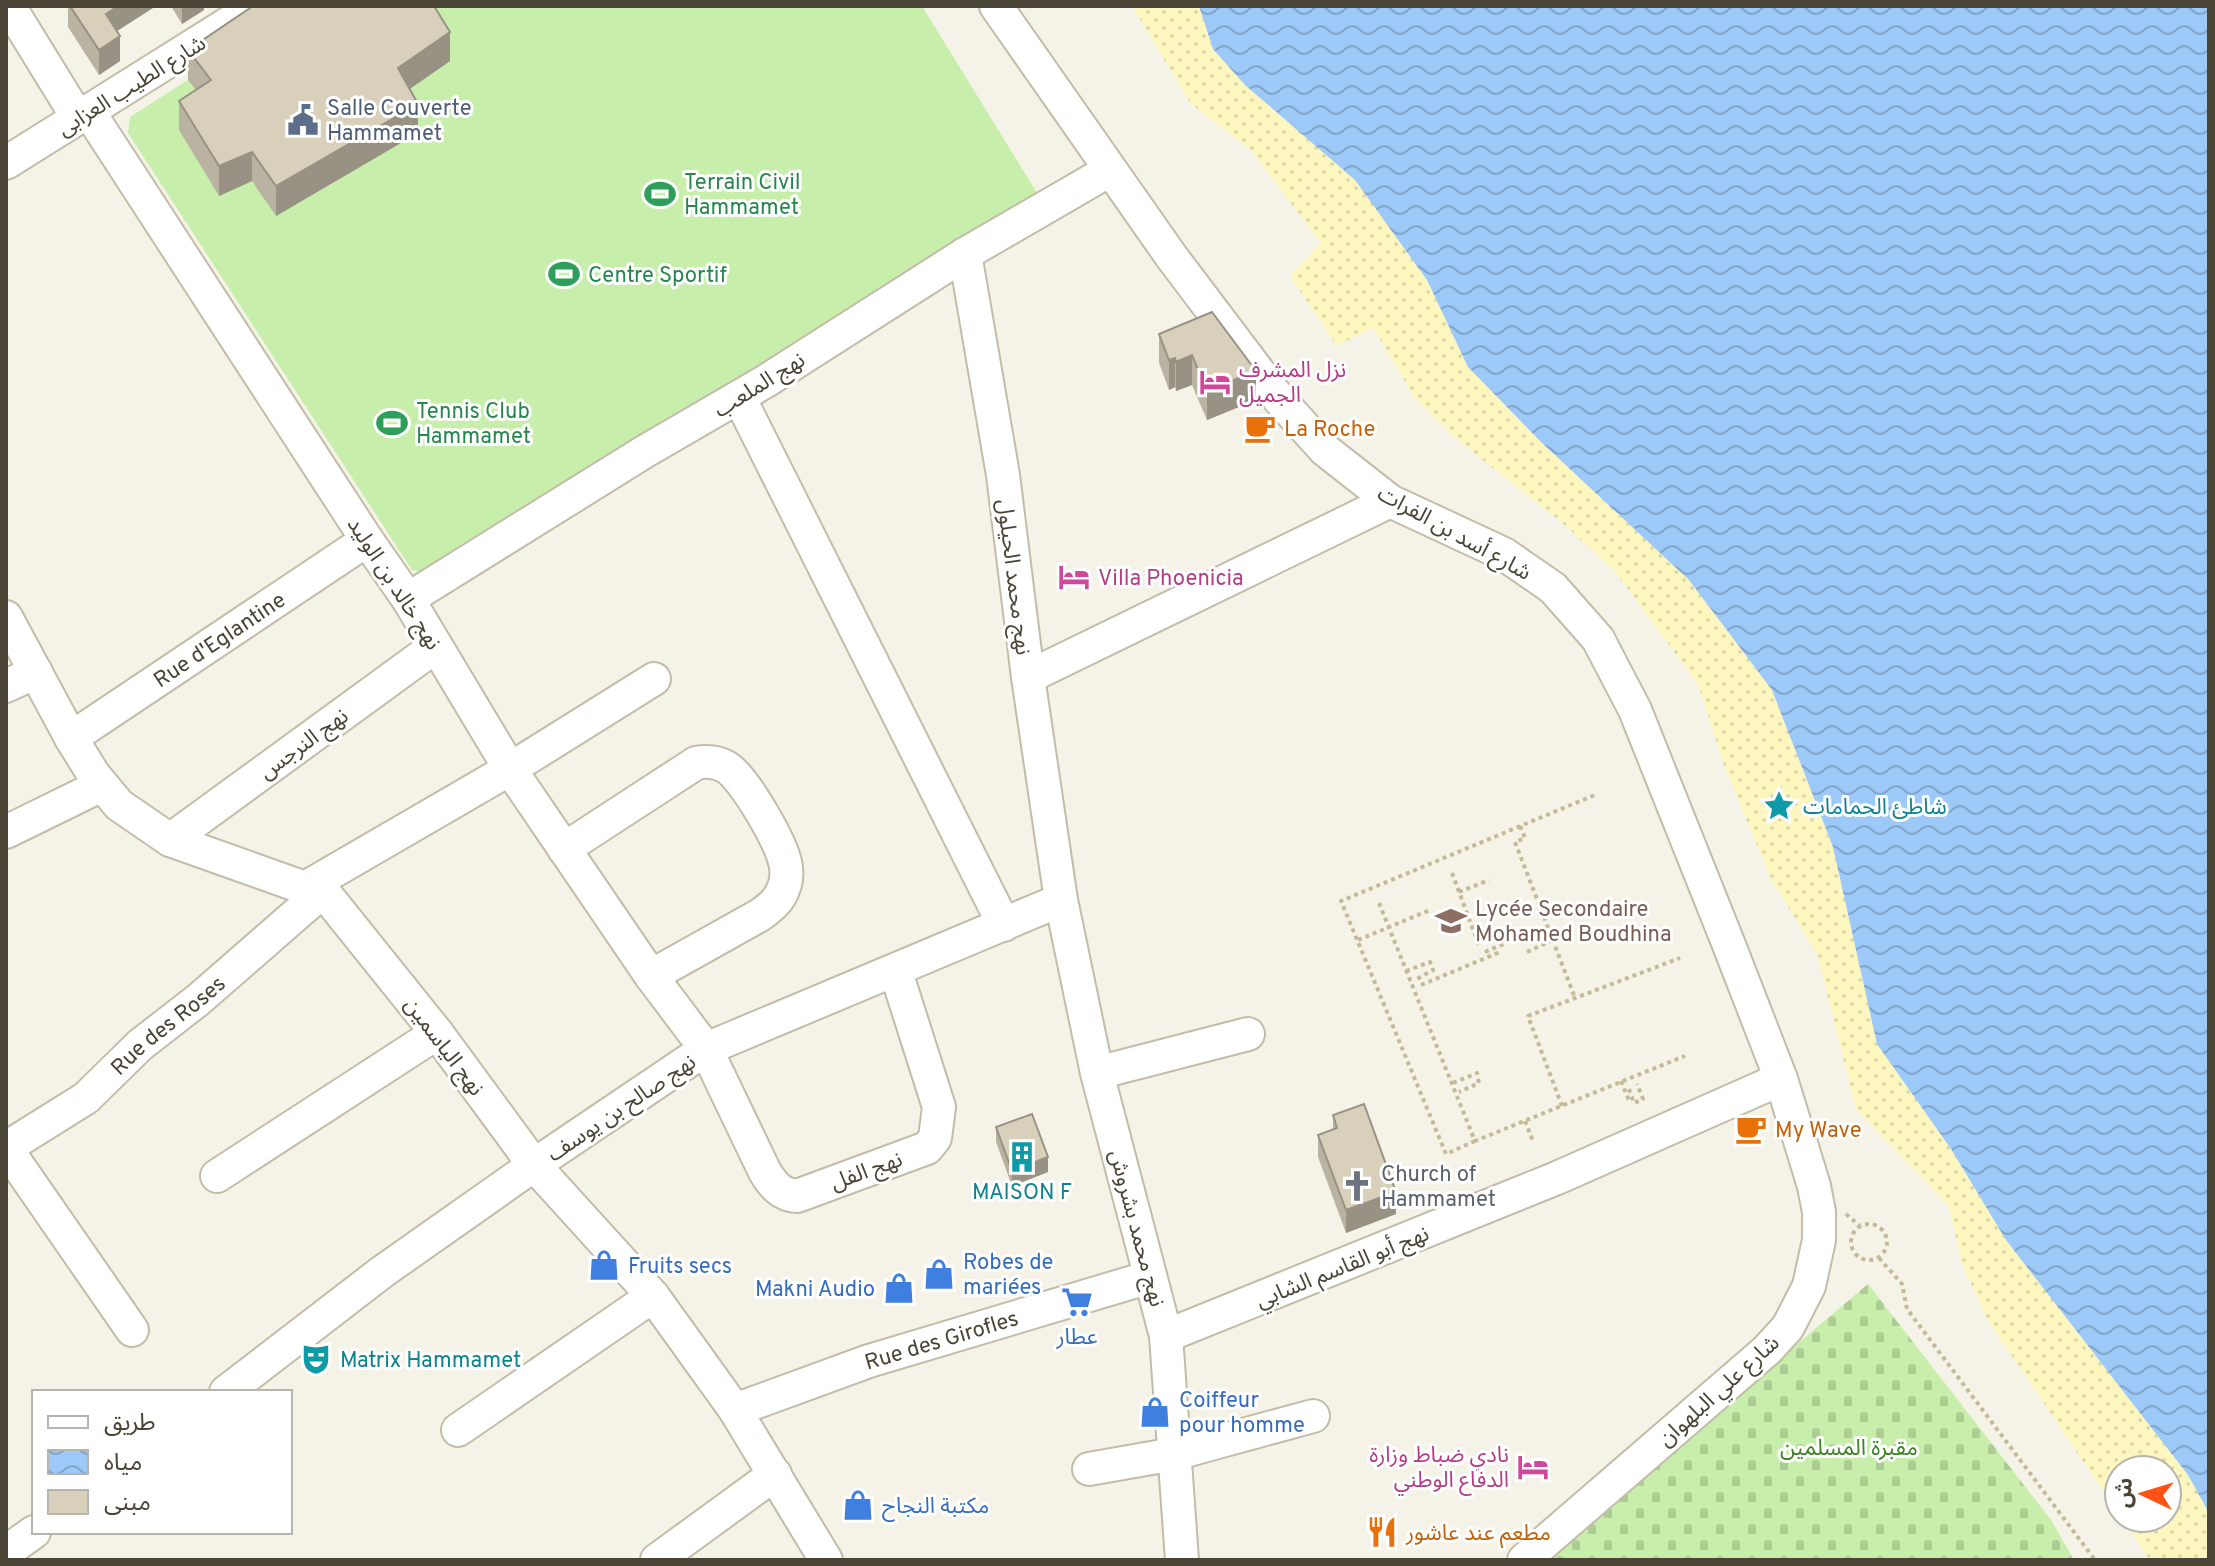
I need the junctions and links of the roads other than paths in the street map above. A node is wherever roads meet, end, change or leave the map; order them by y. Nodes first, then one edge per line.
1 (9, 6) edge
2 (256, 6) edge
3 (996, 6) edge
4 (83, 115) junction
5 (6, 163) edge
6 (1110, 170) junction
7 (965, 254) junction
8 (739, 397) junction
9 (1390, 501) junction
10 (367, 540) junction
11 (408, 599) junction
12 (6, 617) edge
13 (436, 646) junction
14 (36, 672) junction
15 (1028, 677) junction
16 (654, 679) dead end
17 (6, 686) edge
18 (71, 738) junction
19 (510, 769) junction
20 (102, 785) junction
21 (6, 832) edge
22 (170, 840) junction
23 (564, 849) junction
24 (314, 890) junction
25 (1061, 900) junction
26 (1004, 925) junction
27 (896, 972) junction
28 (651, 976) junction
29 (437, 1033) junction
30 (1248, 1034) dead end
31 (706, 1049) junction
32 (1097, 1073) junction
33 (1781, 1079) junction
34 (6, 1148) edge
35 (534, 1165) junction
36 (217, 1176) dead end
37 (1150, 1277) junction
38 (653, 1296) junction
39 (132, 1330) dead end
40 (1166, 1336) junction
41 (229, 1390) edge
42 (735, 1410) junction
43 (1313, 1416) dead end
44 (458, 1430) dead end
45 (1174, 1454) junction
46 (1089, 1469) dead end
47 (775, 1474) junction
48 (32, 1533) edge
49 (6, 1552) edge
50 (657, 1560) edge
51 (826, 1560) edge
52 (1182, 1560) edge
53 (1524, 1560) edge

1 - 4 street, نهج خالد بن الوليد
2 - 4 street, شارع الطيب العزابى
3 - 6 street, شارع أسد بن الفرات
4 - 5 street, شارع الطيب العزابى
4 - 10 street, نهج خالد بن الوليد
6 - 7 street, نهج الملعب
6 - 9 street, شارع أسد بن الفرات
7 - 8 street, نهج الملعب
7 - 15 street, نهج محمد الحيلول
8 - 11 street, نهج الملعب
8 - 26 street
9 - 15 street
9 - 33 street, شارع أسد بن الفرات
10 - 11 street, نهج خالد بن الوليد
10 - 18 street, Rue d'Eglantine
11 - 13 street, نهج خالد بن الوليد
12 - 14 street
13 - 19 street, نهج خالد بن الوليد
13 - 22 street, نهج النرجس
14 - 17 street
14 - 18 street
15 - 25 street, نهج محمد الحيلول
16 - 19 street, Rue des Roses
18 - 20 street
19 - 23 street, نهج خالد بن الوليد
19 - 24 street, Rue des Roses
20 - 21 street
20 - 22 street
22 - 24 street
23 - 28 street, نهج خالد بن الوليد
23 - 28 street
24 - 29 street, نهج الياسمين
24 - 34 street, Rue des Roses
25 - 26 street, نهج صالح بن يوسف
25 - 32 street, نهج محمد بشروش
26 - 27 street, نهج صالح بن يوسف
27 - 31 street, نهج صالح بن يوسف
27 - 31 street, نهج الفل
28 - 31 street, نهج خالد بن الوليد
29 - 35 street, نهج الياسمين
29 - 36 street
30 - 32 street
31 - 35 street, نهج صالح بن يوسف
32 - 37 street, نهج محمد بشروش
33 - 40 street, نهج أبو القاسم الشابي
33 - 53 street, شارع علي البلهوان
34 - 39 street
35 - 38 street, نهج الياسمين
35 - 41 street, نهج صالح بن يوسف
37 - 40 street, نهج محمد بشروش
37 - 42 street, Rue des Girofles
38 - 42 street, نهج الياسمين
38 - 44 street
40 - 45 street, نهج محمد بشروش
42 - 47 street, نهج الياسمين
43 - 45 street
45 - 46 street
45 - 52 street, نهج محمد بشروش
47 - 50 street
47 - 51 street, نهج الياسمين
48 - 49 street

